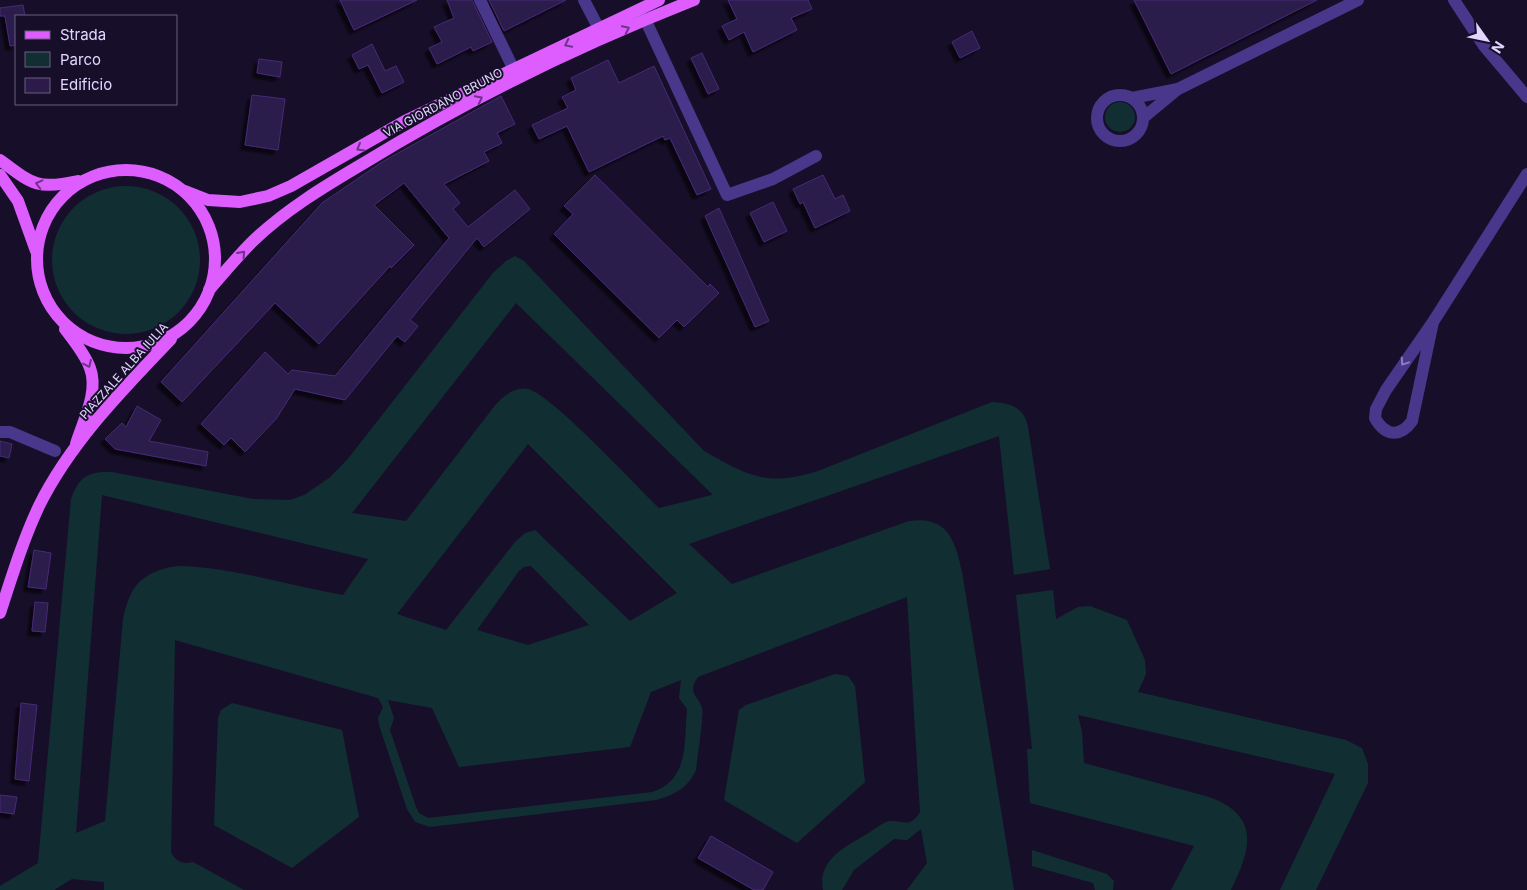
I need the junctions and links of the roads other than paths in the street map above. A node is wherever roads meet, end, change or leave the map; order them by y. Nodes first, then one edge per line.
1 (480, 0) edge
2 (584, 0) edge
3 (659, 0) edge
4 (694, 0) edge
5 (1358, 0) edge
6 (1454, 0) edge
7 (645, 19) junction
8 (599, 29) junction
9 (514, 70) junction
10 (1178, 89) junction
11 (1527, 97) edge
12 (1132, 98) junction
13 (1143, 118) junction
14 (816, 156) dead end
15 (0, 160) edge
16 (1527, 174) edge
17 (0, 175) edge
18 (83, 180) junction
19 (182, 190) junction
20 (37, 254) junction
21 (209, 290) junction
22 (52, 308) junction
23 (1433, 322) junction
24 (181, 329) junction
25 (0, 432) edge
26 (74, 451) junction
27 (55, 452) dead end
28 (0, 613) edge

1 - 9 street
2 - 8 street
3 - 8 main road, VIA GIORDANO BRUNO
4 - 7 main road, VIA GIORDANO BRUNO
5 - 10 street
6 - 11 street
7 - 14 street
21 -> 7 main road, VIA GIORDANO BRUNO
8 -> 9 main road, VIA GIORDANO BRUNO
9 -> 19 main road, VIA GIORDANO BRUNO
10 - 12 street
10 - 13 street
12 - 13 street
12 - 13 street
18 -> 15 main road
16 - 23 street
17 - 20 main road
18 - 19 main road, PIAZZALE ALBA IULIA
18 - 20 main road, PIAZZALE ALBA IULIA
19 - 21 main road, PIAZZALE ALBA IULIA
20 - 22 main road, PIAZZALE ALBA IULIA
21 - 24 main road, PIAZZALE ALBA IULIA
22 - 24 main road, PIAZZALE ALBA IULIA
22 -> 26 main road, PIAZZALE ALBA IULIA
23 -> 23 street
24 - 26 main road, PIAZZALE ALBA IULIA
25 - 27 street
26 - 28 main road

